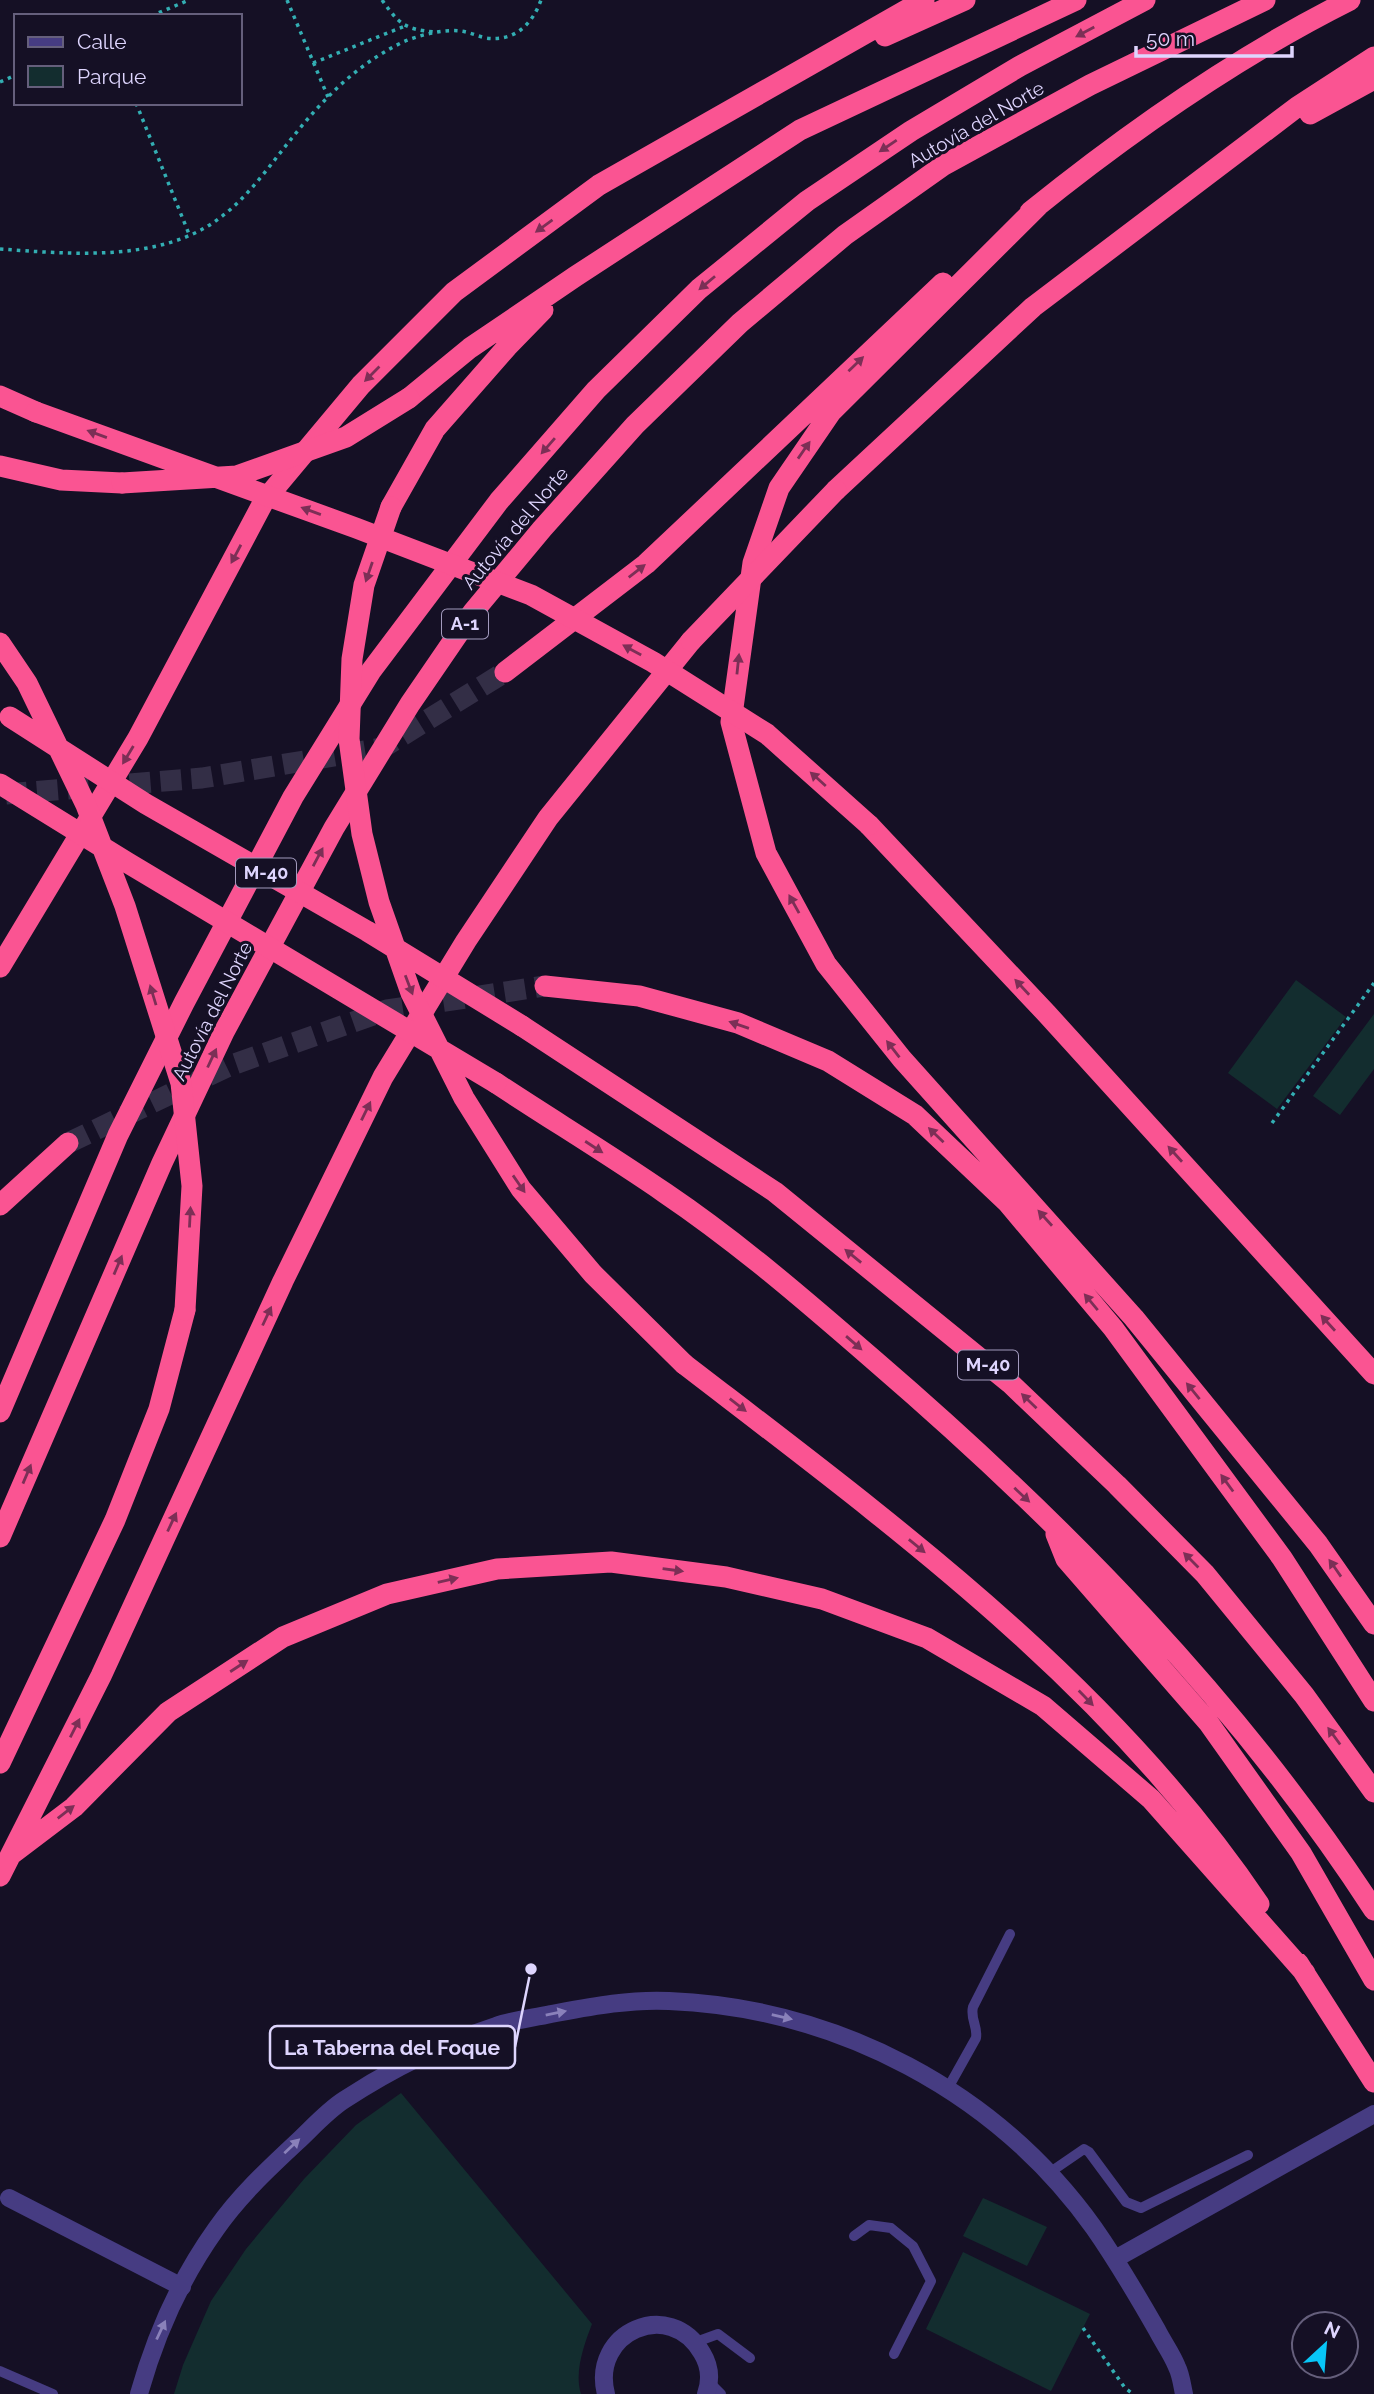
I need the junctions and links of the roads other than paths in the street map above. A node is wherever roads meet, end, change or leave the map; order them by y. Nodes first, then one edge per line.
1 (924, 0) edge
2 (965, 0) edge
3 (1076, 0) edge
4 (1145, 0) edge
5 (1265, 0) edge
6 (1350, 0) edge
7 (1374, 57) edge
8 (1374, 79) edge
9 (781, 83) junction
10 (1240, 151) junction
11 (1040, 204) junction
12 (576, 276) junction
13 (0, 396) edge
14 (0, 466) edge
15 (0, 643) edge
16 (505, 672) tunnel mouth
17 (5, 713) edge
18 (0, 784) edge
19 (0, 967) edge
20 (545, 986) tunnel mouth
21 (68, 1143) tunnel mouth
22 (0, 1205) edge
23 (1374, 1374) edge
24 (0, 1412) edge
25 (1051, 1522) junction
26 (0, 1537) edge
27 (1374, 1624) edge
28 (1374, 1701) edge
29 (0, 1763) edge
30 (1374, 1792) edge
31 (12, 1854) junction
32 (0, 1876) edge
33 (1374, 1910) edge
34 (1010, 1934) dead end
35 (1305, 1973) junction
36 (1374, 1980) edge
37 (1374, 2082) edge
38 (948, 2088) junction
39 (1374, 2114) edge
40 (1248, 2155) dead end
41 (1049, 2173) junction
42 (9, 2198) dead end
43 (854, 2236) dead end
44 (1115, 2259) junction
45 (182, 2287) junction
46 (696, 2342) junction
47 (894, 2354) dead end
48 (750, 2358) dead end
49 (0, 2371) edge
50 (712, 2390) edge
51 (53, 2394) edge
52 (139, 2394) edge
53 (606, 2394) edge
54 (1184, 2394) edge

1 - 9 highway
2 - 9 highway
3 - 12 highway
4 -> 24 highway, Autovía del Norte / A-1
26 -> 5 highway, Autovía del Norte / A-1
6 - 11 highway
7 - 10 highway
8 - 10 highway
9 -> 19 highway
31 -> 10 highway, bridge
16 -> 11 highway
27 -> 11 highway
12 - 14 highway, bridge
12 -> 35 highway, bridge
23 -> 13 highway, bridge
29 -> 15 highway, bridge
30 -> 17 highway, M-40, bridge
18 -> 25 highway, bridge
28 -> 20 highway
21 - 22 highway
25 - 33 highway
25 - 36 highway
31 - 32 highway
31 -> 35 highway
34 - 38 lane
35 - 37 highway
38 - 41 street
45 -> 38 street
39 - 44 street
40 - 41 lane
41 - 44 street
42 - 45 street
43 - 47 lane
44 - 54 street
52 -> 45 street
46 - 48 lane
46 - 50 street
46 - 53 street
49 - 51 lane

